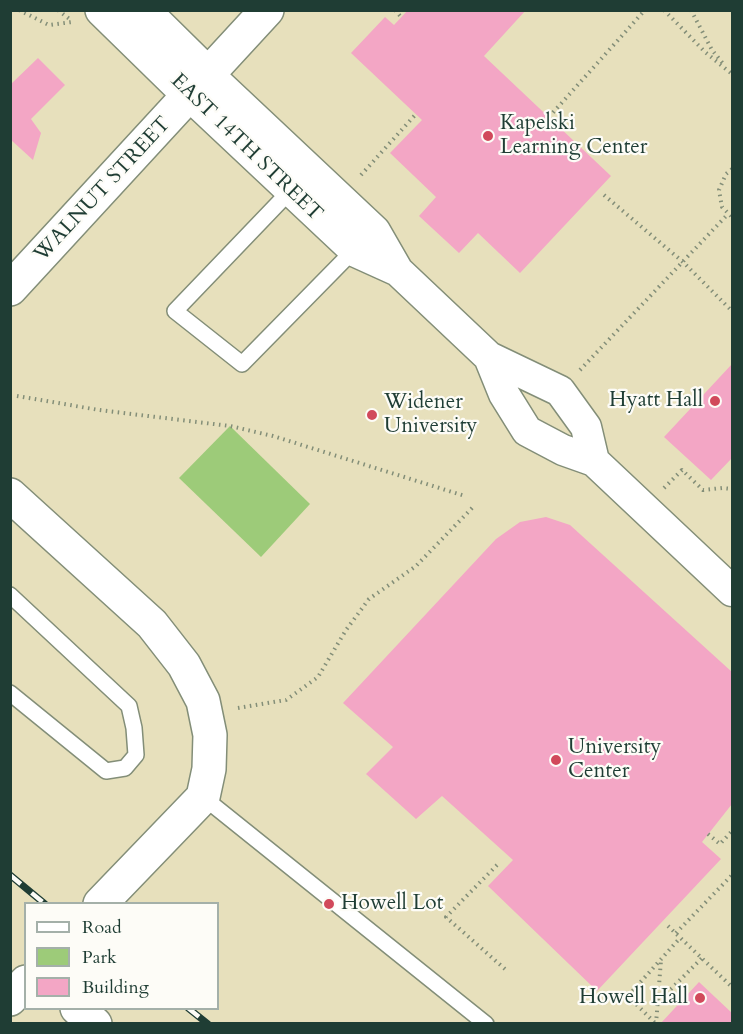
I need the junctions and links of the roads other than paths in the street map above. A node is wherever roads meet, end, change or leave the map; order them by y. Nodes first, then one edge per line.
1 (102, 10) edge
2 (143, 10) edge
3 (267, 10) edge
4 (199, 86) junction
5 (291, 190) junction
6 (354, 250) junction
7 (398, 272) junction
8 (10, 289) edge
9 (489, 357) junction
10 (594, 460) junction
11 (10, 495) edge
12 (732, 591) edge
13 (10, 595) edge
14 (10, 693) edge
15 (206, 783) junction
16 (101, 902) edge
17 (24, 984) edge
18 (10, 999) edge
19 (79, 1010) edge
20 (95, 1023) edge
21 (486, 1023) edge

1 - 4 main road, EAST 14TH STREET
2 - 4 main road, EAST 14TH STREET
3 - 4 main road, WALNUT STREET
4 - 5 street, EAST 14TH STREET
4 - 7 street, EAST 14TH STREET
4 - 8 main road, WALNUT STREET
5 - 6 street, EAST 14TH STREET
5 - 6 lane
6 - 7 street, EAST 14TH STREET
7 - 9 street, EAST 14TH STREET
9 - 10 street, EAST 14TH STREET
9 - 10 street, EAST 14TH STREET
10 - 12 street, EAST 14TH STREET
11 - 15 main road
13 - 14 lane
15 - 16 main road
15 - 21 lane
17 - 18 main road
19 - 20 main road

